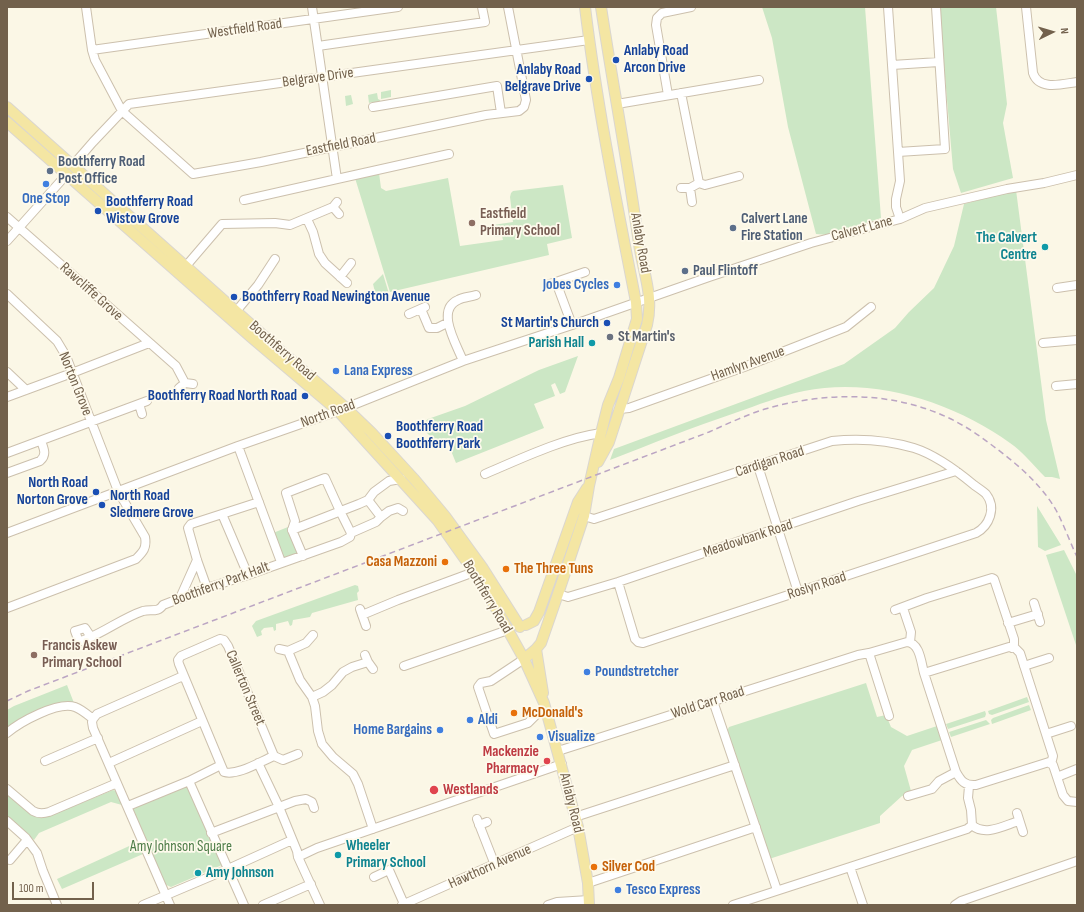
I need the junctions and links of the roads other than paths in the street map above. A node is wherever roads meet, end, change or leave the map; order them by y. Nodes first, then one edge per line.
1 (86, 7) edge
2 (312, 7) edge
3 (398, 7) edge
4 (482, 7) edge
5 (508, 7) edge
6 (585, 7) edge
7 (602, 7) edge
8 (691, 7) edge
9 (888, 7) edge
10 (936, 7) edge
11 (1026, 7) edge
12 (314, 19) junction
13 (589, 40) junction
14 (318, 46) junction
15 (92, 50) junction
16 (517, 50) junction
17 (939, 62) junction
18 (892, 65) junction
19 (322, 78) junction
20 (759, 80) dead end
21 (1077, 82) edge
22 (681, 93) junction
23 (668, 95) junction
24 (617, 104) junction
25 (7, 107) edge
26 (373, 107) dead end
27 (122, 110) junction
28 (501, 113) junction
29 (7, 122) edge
30 (332, 147) junction
31 (898, 152) junction
32 (449, 154) dead end
33 (73, 165) junction
34 (66, 174) junction
35 (1077, 175) edge
36 (739, 176) dead end
37 (337, 179) junction
38 (699, 183) junction
39 (681, 188) dead end
40 (690, 188) junction
41 (244, 200) dead end
42 (692, 202) dead end
43 (339, 214) dead end
44 (7, 217) edge
45 (307, 218) junction
46 (900, 219) junction
47 (19, 228) junction
48 (7, 241) edge
49 (275, 259) dead end
50 (351, 263) dead end
51 (186, 266) junction
52 (585, 272) dead end
53 (340, 277) junction
54 (556, 282) junction
55 (346, 283) dead end
56 (547, 285) dead end
57 (1077, 285) edge
58 (1057, 288) dead end
59 (7, 294) edge
60 (477, 295) dead end
61 (650, 298) junction
62 (636, 302) junction
63 (871, 307) dead end
64 (409, 314) dead end
65 (233, 315) junction
66 (447, 323) junction
67 (572, 325) junction
68 (1077, 340) edge
69 (149, 342) junction
70 (1043, 343) dead end
71 (463, 361) junction
72 (7, 372) edge
73 (72, 373) junction
74 (1077, 384) edge
75 (186, 385) dead end
76 (1056, 386) dead end
77 (26, 390) junction
78 (7, 397) edge
79 (620, 408) junction
80 (342, 409) junction
81 (142, 414) dead end
82 (91, 422) junction
83 (601, 433) junction
84 (41, 441) junction
85 (238, 446) junction
86 (7, 453) edge
87 (940, 460) junction
88 (758, 466) junction
89 (392, 470) junction
90 (593, 471) junction
91 (956, 471) junction
92 (7, 473) edge
93 (485, 474) dead end
94 (936, 476) junction
95 (401, 480) junction
96 (389, 481) junction
97 (589, 486) junction
98 (118, 491) junction
99 (368, 500) junction
100 (259, 502) junction
101 (340, 511) junction
102 (404, 512) dead end
103 (222, 514) junction
104 (584, 516) junction
105 (381, 517) junction
106 (777, 529) junction
107 (292, 530) junction
108 (7, 532) edge
109 (351, 533) junction
110 (302, 556) junction
111 (197, 560) junction
112 (281, 562) junction
113 (474, 572) junction
114 (248, 575) junction
115 (618, 582) junction
116 (207, 588) junction
117 (798, 592) junction
118 (558, 594) junction
119 (180, 598) junction
120 (1034, 603) dead end
121 (7, 608) edge
122 (1008, 623) junction
123 (366, 626) dead end
124 (523, 626) junction
125 (508, 630) junction
126 (314, 634) dead end
127 (92, 637) dead end
128 (541, 640) junction
129 (910, 642) junction
130 (516, 646) junction
131 (1012, 648) junction
132 (279, 649) dead end
133 (536, 649) junction
134 (288, 651) junction
135 (869, 653) junction
136 (1049, 658) dead end
137 (524, 659) junction
138 (369, 662) dead end
139 (404, 666) dead end
140 (1024, 666) junction
141 (924, 673) junction
142 (183, 676) junction
143 (312, 697) junction
144 (713, 701) junction
145 (545, 706) junction
146 (889, 716) dead end
147 (93, 719) junction
148 (202, 721) junction
149 (1071, 726) dead end
150 (7, 733) edge
151 (1046, 734) junction
152 (98, 738) junction
153 (558, 752) junction
154 (298, 754) dead end
155 (274, 756) junction
156 (45, 760) dead end
157 (258, 762) junction
158 (109, 763) junction
159 (562, 764) junction
160 (1051, 764) junction
161 (735, 765) junction
162 (223, 769) junction
163 (1077, 769) edge
164 (956, 772) junction
165 (1057, 777) junction
166 (185, 782) junction
167 (117, 783) junction
168 (970, 786) junction
169 (7, 788) edge
170 (908, 796) dead end
171 (1077, 802) edge
172 (314, 803) dead end
173 (128, 806) junction
174 (279, 807) junction
175 (575, 817) junction
176 (7, 822) edge
177 (481, 822) dead end
178 (972, 825) junction
179 (756, 827) junction
180 (578, 828) junction
181 (374, 829) junction
182 (1023, 832) dead end
183 (211, 833) junction
184 (27, 840) junction
185 (292, 840) junction
186 (298, 857) junction
187 (10, 860) edge
188 (1077, 862) edge
189 (495, 865) junction
190 (850, 867) junction
191 (228, 869) junction
192 (374, 877) dead end
193 (588, 883) junction
194 (311, 884) junction
195 (776, 890) junction
196 (166, 895) junction
197 (422, 901) edge
198 (589, 903) edge
199 (57, 905) edge
200 (143, 905) edge
201 (170, 905) edge
202 (244, 905) edge
203 (263, 905) edge
204 (320, 905) edge
205 (403, 905) edge
206 (548, 905) edge
207 (733, 905) edge
208 (863, 905) edge
209 (948, 905) edge
210 (955, 905) edge

1 - 15 street
2 - 12 street
3 - 12 street, Westfield Road
4 - 14 street
5 - 16 street
6 - 13 main road, Anlaby Road
7 - 24 main road, Anlaby Road
8 - 23 street
9 - 18 street
10 - 17 street
11 - 21 street
12 - 14 street
12 - 15 street, Westfield Road
13 - 16 street, Belgrave Drive
13 - 62 main road, Anlaby Road
14 - 19 street
15 - 27 street
16 - 19 street, Belgrave Drive
16 - 28 street, Eastfield Road
17 - 18 street
17 - 31 street
18 - 31 street
19 - 27 street, Belgrave Drive
19 - 30 street
20 - 22 street
22 - 23 street
22 - 38 street
23 - 24 street
24 - 61 main road, Anlaby Road
25 - 33 main road, Boothferry Road
26 - 28 street
27 - 30 street, Eastfield Road
27 - 33 street, Belgrave Drive
28 - 30 street, Eastfield Road
29 - 34 main road, Boothferry Road
30 - 37 street
31 - 46 street
32 - 37 street
33 - 51 main road, Boothferry Road
34 - 47 street
34 - 65 main road, Boothferry Road
35 - 46 street, Calvert Lane
36 - 38 street
37 - 41 street
38 - 40 street
39 - 40 street
40 - 42 street
43 - 45 street
44 - 47 street, Rawcliffe Grove
45 - 51 street
45 - 53 street
46 - 61 street, Calvert Lane
47 - 48 street
47 - 69 street, Rawcliffe Grove
49 - 65 street
50 - 53 street
51 - 65 main road, Boothferry Road
52 - 54 street
53 - 55 street
54 - 56 street
54 - 67 street
57 - 58 street
59 - 73 street, Norton Grove
60 - 66 street
61 - 62 street, North Road
61 - 79 main road, Anlaby Road
62 - 67 street, North Road
62 - 83 main road, Anlaby Road
63 - 79 street, Hamlyn Avenue
64 - 66 street
65 - 80 main road, Boothferry Road
66 - 71 street
67 - 71 street, North Road
68 - 70 street
69 - 73 street
69 - 75 street, Rawcliffe Grove
71 - 80 street, North Road
72 - 77 street
73 - 77 street
73 - 82 street, Norton Grove
74 - 76 street
77 - 78 street
79 - 90 main road, Anlaby Road
80 - 85 street, North Road
80 - 89 main road, Boothferry Road
80 - 124 main road, Boothferry Road
81 - 82 street
82 - 84 street
82 - 98 street, Norton Grove
83 - 90 main road, Anlaby Road
83 - 93 street
84 - 86 street
84 - 92 street
85 - 98 street, North Road
85 - 100 street
87 - 88 street, Cardigan Road
87 - 91 street, Cardigan Road
87 - 94 street
88 - 104 street, Cardigan Road
88 - 106 street
89 - 95 main road, Boothferry Road
89 - 96 street
90 - 97 main road, Anlaby Road
91 - 94 street, Meadowbank Road
91 - 117 street, Roslyn Road
94 - 106 street, Meadowbank Road
95 - 96 street
95 - 113 main road, Boothferry Road
96 - 99 street
97 - 104 main road, Anlaby Road
97 - 124 main road, Anlaby Road
98 - 108 street, North Road
98 - 121 street, Norton Grove
99 - 101 street
99 - 105 street
100 - 103 street
100 - 112 street
101 - 107 street
101 - 107 street
101 - 109 street
102 - 105 street, Boothferry Park Halt
103 - 111 street
103 - 114 street
104 - 118 main road, Anlaby Road
105 - 109 street, Boothferry Park Halt
106 - 115 street, Meadowbank Road
106 - 117 street
107 - 110 street
109 - 110 street, Boothferry Park Halt
110 - 112 street, Boothferry Park Halt
111 - 116 street
111 - 119 street
112 - 114 street, Boothferry Park Halt
113 - 123 street
113 - 125 main road, Boothferry Road
114 - 116 street, Boothferry Park Halt
115 - 117 street, Roslyn Road
115 - 118 street, Meadowbank Road
116 - 119 street, Boothferry Park Halt
118 - 128 main road, Anlaby Road
119 - 127 street, Boothferry Park Halt
120 - 122 street
122 - 129 street
122 - 131 street
124 - 128 main road
124 - 130 main road
125 - 130 main road, Boothferry Road
125 - 139 street
126 - 134 street
128 - 133 main road
129 - 135 street, Wold Carr Road
129 - 141 street
130 - 133 main road
130 - 137 main road, Boothferry Road
131 - 140 street
131 - 141 street
132 - 134 street
133 - 137 main road
133 - 145 main road, Anlaby Road
134 - 143 street
135 - 144 street, Wold Carr Road
135 - 146 street
136 - 140 street
137 - 145 main road, Anlaby Road
137 - 145 street
138 - 143 street
140 - 151 street
141 - 164 street
142 - 147 street
142 - 148 street, Callerton Street
142 - 155 street, Callerton Street
143 - 181 street
144 - 153 street, Wold Carr Road
144 - 161 street
145 - 153 main road, Anlaby Road
147 - 150 street
147 - 152 street
148 - 158 street
148 - 162 street, Callerton Street
149 - 151 street
151 - 160 street
152 - 156 street
152 - 158 street
153 - 159 main road, Anlaby Road
154 - 155 street
155 - 157 street
157 - 162 street
157 - 174 street
158 - 167 street
159 - 175 main road, Anlaby Road
159 - 181 street
160 - 165 street
160 - 168 street
161 - 175 street
161 - 179 street
162 - 166 street
163 - 165 street
164 - 168 street
164 - 170 street
165 - 171 street
166 - 173 street
166 - 183 street
167 - 169 street
167 - 173 street
168 - 178 street
172 - 174 street
173 - 196 street
174 - 183 street
174 - 185 street
175 - 180 main road, Anlaby Road
176 - 184 street
177 - 189 street
178 - 182 street
178 - 190 street
179 - 193 street
179 - 195 street
180 - 189 street, Hawthorn Avenue
180 - 193 main road, Anlaby Road
181 - 186 street
183 - 191 street
184 - 187 street
184 - 199 street
185 - 186 street
185 - 191 street
186 - 194 street
188 - 210 street
189 - 197 street, Hawthorn Avenue
190 - 195 street
190 - 208 street
191 - 196 street
191 - 202 street
192 - 205 street
193 - 198 main road, Anlaby Road
194 - 203 street
194 - 204 street
195 - 207 street
196 - 200 street
196 - 201 street
197 - 205 street, Hawthorn Avenue
198 - 206 street
209 - 210 street

